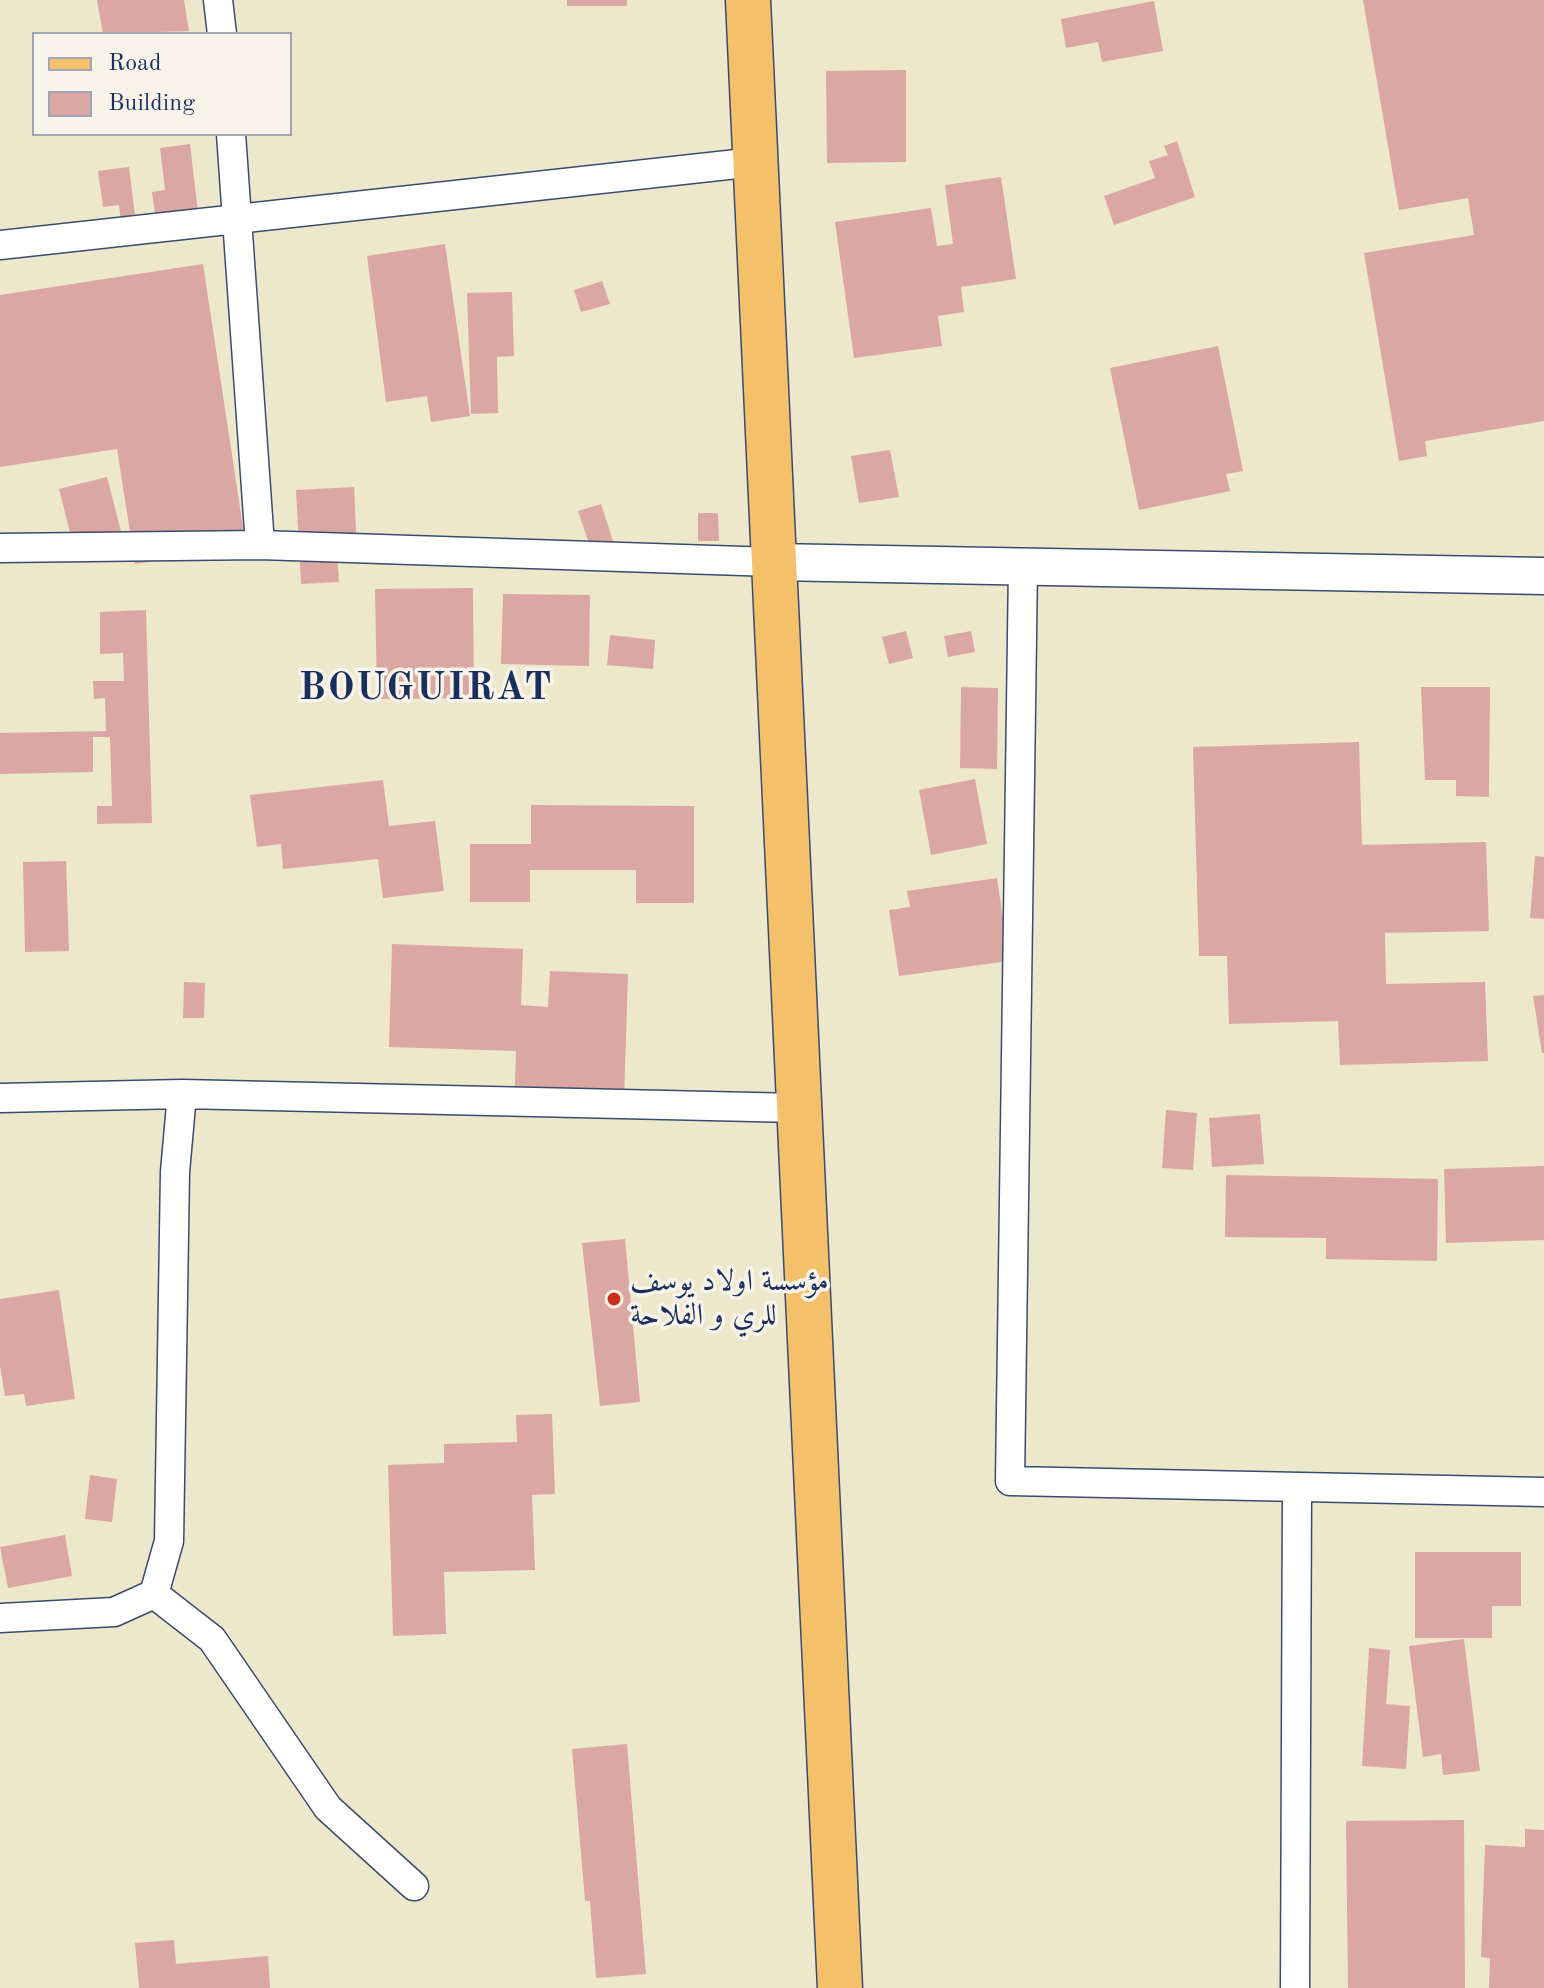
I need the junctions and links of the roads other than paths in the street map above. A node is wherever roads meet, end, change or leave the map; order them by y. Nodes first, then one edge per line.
1 (218, 0) edge
2 (748, 0) edge
3 (222, 32) edge
4 (231, 136) edge
5 (755, 162) junction
6 (240, 218) junction
7 (0, 245) edge
8 (260, 545) junction
9 (0, 548) edge
10 (773, 562) junction
11 (1023, 566) junction
12 (1544, 576) edge
13 (182, 1094) junction
14 (0, 1098) edge
15 (797, 1108) junction
16 (1297, 1487) junction
17 (1544, 1492) edge
18 (154, 1594) junction
19 (0, 1618) edge
20 (414, 1886) dead end
21 (840, 1988) edge
22 (1295, 1988) edge

1 - 3 street
2 - 5 main road
4 - 6 street
5 - 6 street
5 - 10 main road
6 - 7 street
6 - 8 street
8 - 9 street
8 - 10 street
10 - 11 street
10 - 15 main road
11 - 12 street
11 - 16 street
13 - 14 street
13 - 15 street
13 - 18 street
15 - 21 main road
16 - 17 street
16 - 22 street
18 - 19 street
18 - 20 street

